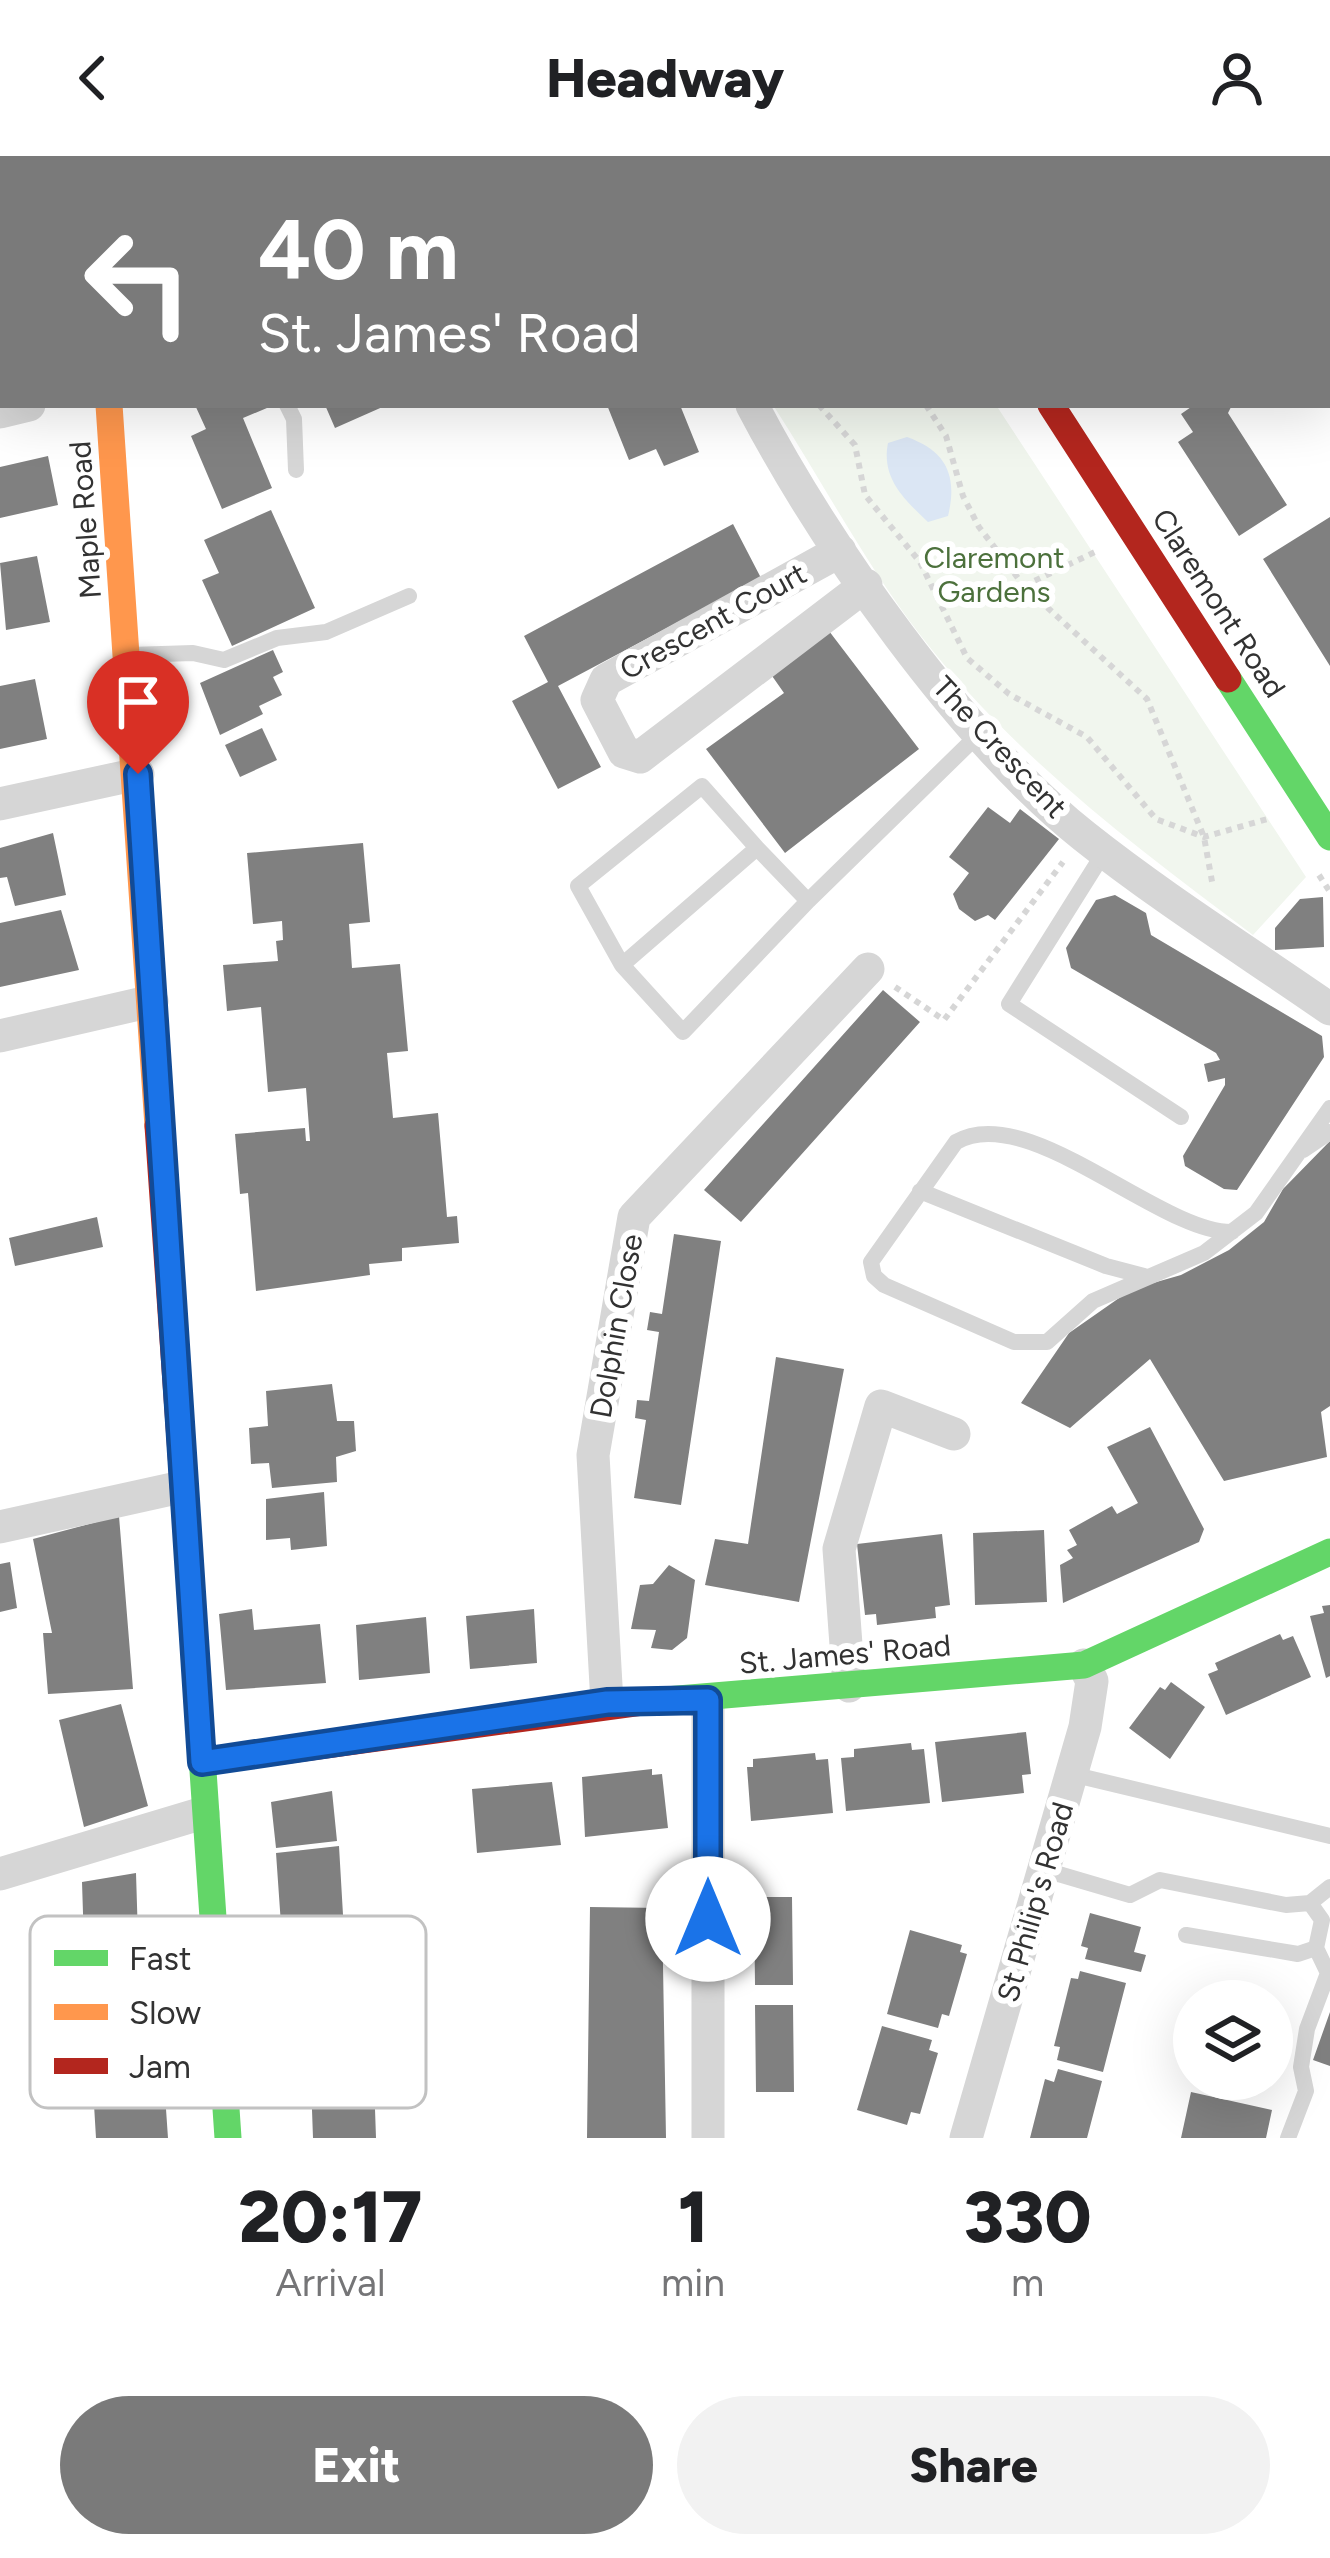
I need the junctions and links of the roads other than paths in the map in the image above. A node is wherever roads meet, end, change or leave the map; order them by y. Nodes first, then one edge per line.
1 (109, 408) edge
2 (287, 408) edge
3 (754, 408) edge
4 (1053, 408) edge
5 (296, 470) dead end
6 (841, 551) junction
7 (866, 585) junction
8 (409, 596) dead end
9 (129, 655) junction
10 (980, 733) junction
11 (138, 774) junction
12 (1317, 792) edge
13 (0, 804) edge
14 (1330, 837) edge
15 (1094, 843) junction
16 (757, 848) junction
17 (808, 901) junction
18 (622, 965) junction
19 (868, 969) road end
20 (152, 1001) junction
21 (1330, 1009) edge
22 (0, 1036) edge
23 (1330, 1108) edge
24 (1181, 1117) dead end
25 (1330, 1132) edge
26 (1302, 1151) junction
27 (920, 1191) junction
28 (1232, 1232) junction
29 (1144, 1276) junction
30 (954, 1434) dead end
31 (181, 1487) junction
32 (0, 1527) edge
33 (1330, 1552) edge
34 (1084, 1665) junction
35 (849, 1686) junction
36 (708, 1700) junction
37 (607, 1702) junction
38 (202, 1762) junction
39 (1071, 1774) junction
40 (203, 1814) junction
41 (1330, 1836) edge
42 (1045, 1870) junction
43 (0, 1874) edge
44 (1330, 1887) edge
45 (1310, 1903) junction
46 (211, 1916) edge
47 (1186, 1935) dead end
48 (1316, 1948) junction
49 (226, 2108) edge
50 (228, 2138) edge
51 (708, 2138) edge
52 (966, 2138) edge
53 (1288, 2138) edge

1 - 9 street, Maple Road
2 - 5 lane
3 - 6 street, The Crescent
4 - 12 street, Claremont Road
6 - 7 street, The Crescent
6 - 7 street, Crescent Court
7 - 10 street, The Crescent
8 - 9 lane
9 - 11 street, Maple Road
10 - 15 street, The Crescent
10 - 17 lane
11 - 13 street
11 - 20 street, Maple Road
12 - 14 street, Claremont Road
15 - 21 street, The Crescent
15 - 24 lane
16 - 17 lane
16 - 18 lane
16 - 18 lane
17 - 18 lane
19 - 37 street, Dolphin Close
20 - 22 street
20 - 31 street, Maple Road
23 - 26 lane
25 - 26 lane
26 - 28 lane
27 - 28 lane
27 - 29 lane
27 - 29 lane
28 - 29 lane
30 - 35 street
31 - 32 street
31 - 38 street, Maple Road
33 - 34 street, St. James' Road
34 - 35 street, St. James' Road
34 - 39 street, St Philip's Road
35 - 36 street, St. James' Road
36 - 37 street, St. James' Road
36 - 51 street
37 - 38 street, St. James' Road
38 - 40 street, Maple Road
39 - 41 lane
39 - 42 street, St Philip's Road
40 - 43 street
40 - 46 street, Maple Road
42 - 45 lane
42 - 52 street, St Philip's Road
44 - 45 lane
45 - 48 lane
47 - 48 lane
48 - 53 lane
49 - 50 street, Maple Road

